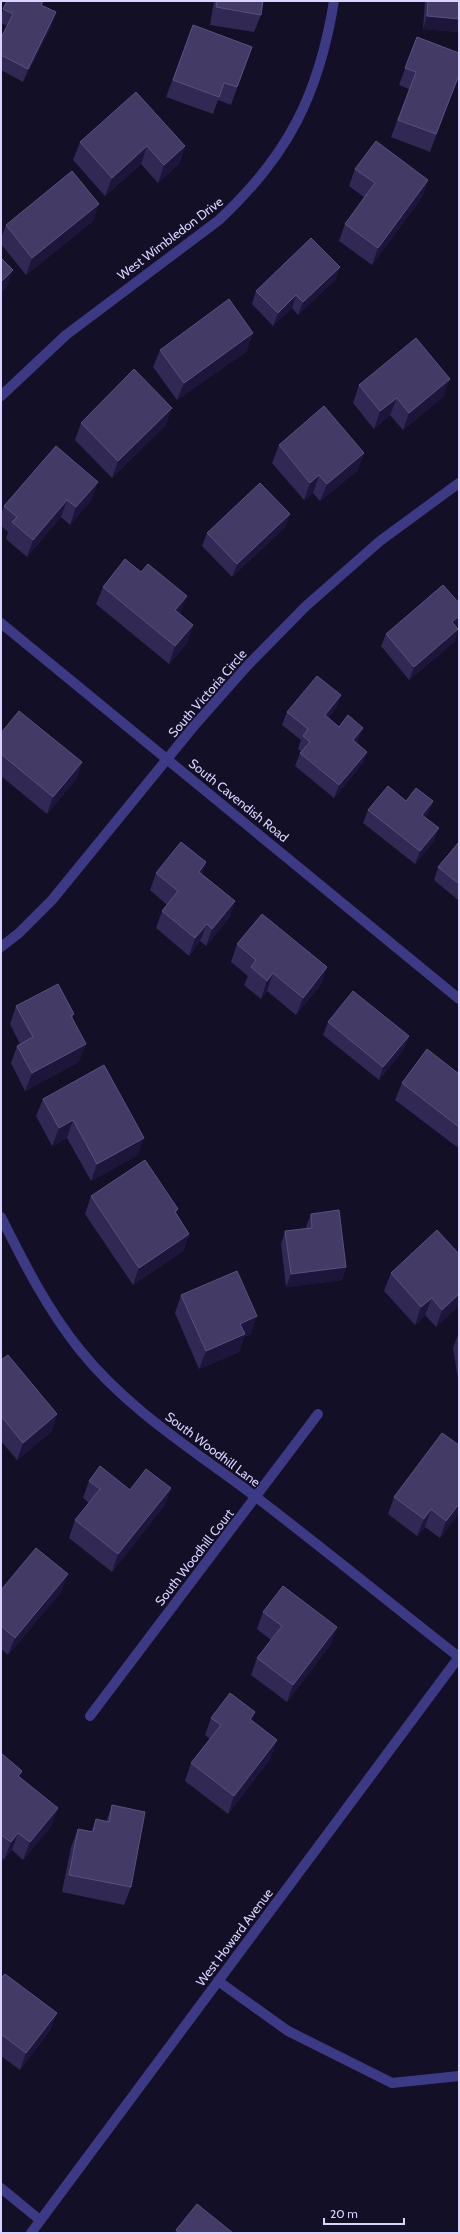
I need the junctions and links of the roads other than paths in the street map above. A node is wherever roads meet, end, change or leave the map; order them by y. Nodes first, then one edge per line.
1 (334, 1) edge
2 (1, 396) edge
3 (459, 483) edge
4 (1, 623) edge
5 (167, 759) junction
6 (1, 947) edge
7 (459, 999) edge
8 (1, 1217) edge
9 (318, 1414) dead end
10 (256, 1497) junction
11 (459, 1657) edge
12 (90, 1716) dead end
13 (218, 1981) junction
14 (459, 2076) edge
15 (1, 2188) edge
16 (40, 2220) junction
17 (30, 2233) edge

1 - 2 street, West Wimbledon Drive
3 - 5 street, South Victoria Circle
4 - 5 street, South Cavendish Road
5 - 6 street, South Victoria Circle
5 - 7 street, South Cavendish Road
8 - 10 street, South Woodhill Lane
9 - 10 street, South Woodhill Court
10 - 11 street, South Woodhill Lane
10 - 12 street, South Woodhill Court
11 - 13 street, West Howard Avenue
13 - 14 street
13 - 16 street, West Howard Avenue
15 - 16 street
16 - 17 street, West Howard Avenue

